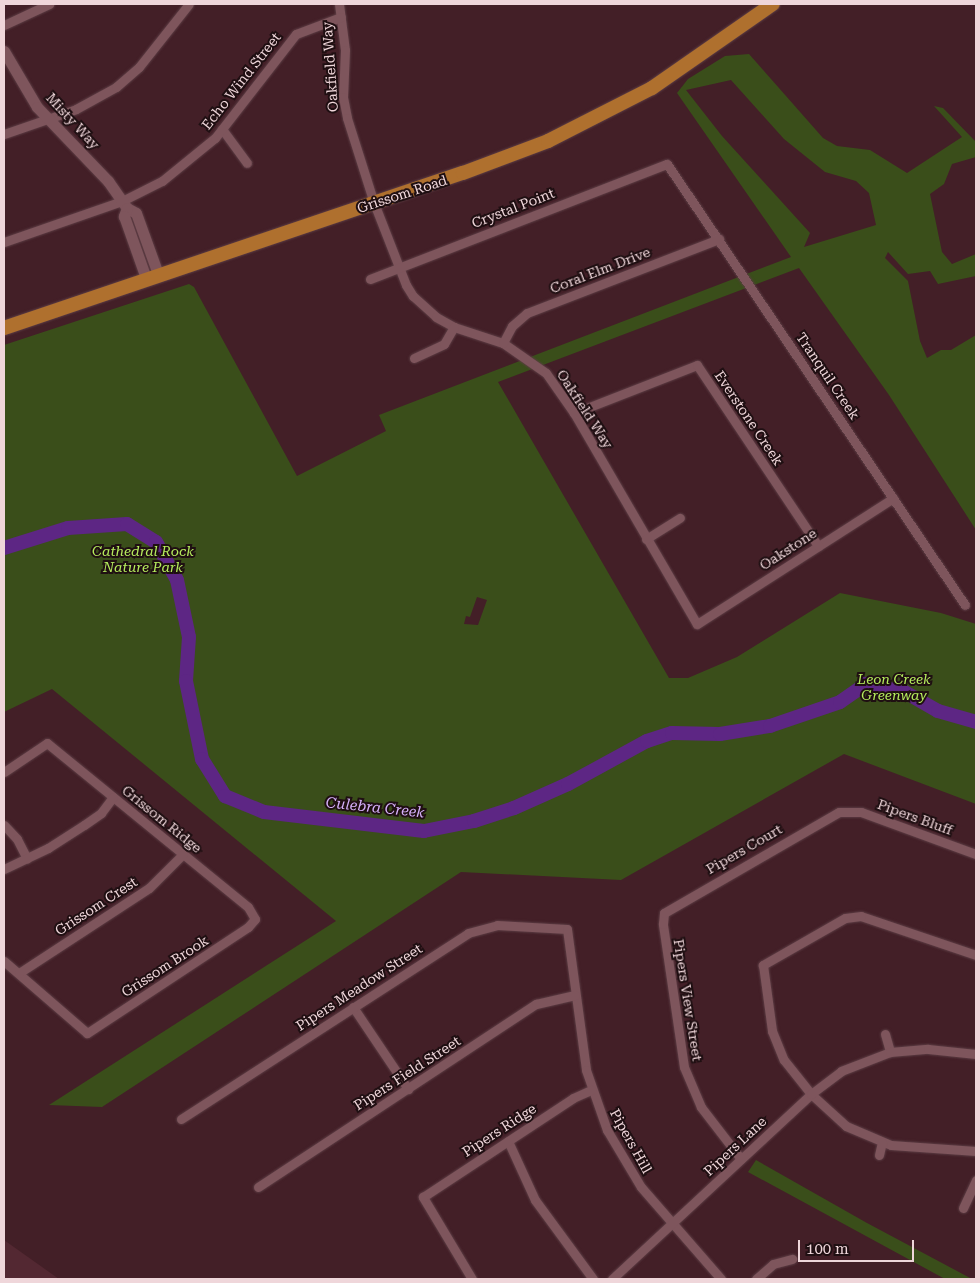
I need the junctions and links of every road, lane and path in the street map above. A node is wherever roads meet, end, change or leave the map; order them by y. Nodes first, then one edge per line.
1 (50, 4) edge
2 (189, 4) edge
3 (339, 4) edge
4 (773, 4) edge
5 (340, 17) junction
6 (4, 25) edge
7 (4, 51) edge
8 (48, 119) junction
9 (222, 129) junction
10 (4, 134) edge
11 (247, 163) dead end
12 (667, 164) joint
13 (374, 203) junction
14 (124, 204) junction
15 (719, 239) junction
16 (4, 242) edge
17 (398, 268) junction
18 (152, 276) junction
19 (370, 279) dead end
20 (454, 327) junction
21 (4, 328) edge
22 (503, 343) junction
23 (414, 358) dead end
24 (574, 413) junction
25 (893, 498) junction
26 (680, 518) dead end
27 (646, 539) junction
28 (818, 546) junction
29 (965, 604) dead end
30 (698, 624) joint
31 (4, 772) edge
32 (113, 797) junction
33 (844, 811) joint
34 (4, 825) edge
35 (183, 854) junction
36 (976, 854) edge
37 (27, 859) junction
38 (4, 869) edge
39 (663, 918) joint
40 (255, 919) joint
41 (567, 929) joint
42 (976, 955) edge
43 (4, 961) edge
44 (18, 973) junction
45 (576, 995) junction
46 (353, 1007) junction
47 (886, 1034) dead end
48 (890, 1052) junction
49 (976, 1054) edge
50 (408, 1089) junction
51 (592, 1090) junction
52 (811, 1094) junction
53 (181, 1119) dead end
54 (508, 1141) junction
55 (882, 1142) junction
56 (976, 1151) edge
57 (879, 1155) dead end
58 (741, 1159) junction
59 (976, 1180) edge
60 (258, 1187) dead end
61 (963, 1208) dead end
62 (672, 1223) junction
63 (792, 1259) dead end
64 (472, 1279) edge
65 (593, 1279) edge
66 (612, 1279) edge
67 (721, 1279) edge
68 (756, 1279) edge

1 - 6 street
2 - 8 street
3 - 5 street, Oakfield Way
4 - 13 main road, Grissom Road
5 - 9 street, Echo Wind Street
5 - 13 street, Oakfield Way
7 - 8 street, Misty Way
8 - 10 street
8 - 14 street, Misty Way
9 - 11 street
9 - 14 street, Echo Wind Street
12 - 15 street, Tranquil Creek
12 - 17 street, Crystal Point
13 - 17 street, Oakfield Way
13 - 18 main road, Grissom Road
14 - 16 street, Echo Wind Street
14 - 18 street
15 - 22 street, Coral Elm Drive
15 - 25 street, Tranquil Creek
17 - 19 street, Crystal Point
17 - 20 street, Oakfield Way
18 - 21 main road, Grissom Road
20 - 22 street, Oakfield Way
20 - 23 street
22 - 24 street, Oakfield Way
24 - 27 street, Oakfield Way
24 - 28 street, Everstone Creek
25 - 28 street, Oakstone
25 - 29 street, Tranquil Creek
26 - 27 street
27 - 30 street, Oakfield Way
28 - 30 street, Oakstone
31 - 32 street, Grissom Ridge
32 - 35 street, Grissom Ridge
32 - 37 street
33 - 36 street, Pipers Bluff
33 - 39 street, Pipers Court
34 - 37 street
35 - 40 street, Grissom Ridge
35 - 44 street, Grissom Crest
37 - 38 street
39 - 58 street, Pipers View Street
40 - 44 street, Grissom Brook
41 - 45 street, Pipers Hill
41 - 46 street, Pipers Meadow Street
42 - 52 street
43 - 44 street
45 - 50 street, Pipers Field Street
45 - 51 street, Pipers Hill
46 - 50 street
46 - 53 street, Pipers Meadow Street
47 - 48 street
48 - 49 street, Pipers Lane
48 - 52 street, Pipers Lane
50 - 60 street, Pipers Field Street
51 - 54 street, Pipers Ridge
51 - 62 street, Pipers Hill
52 - 55 street
52 - 58 street, Pipers Lane
54 - 64 street, Pipers Ridge
54 - 65 street
55 - 56 street
55 - 57 street
58 - 62 street, Pipers Lane
59 - 61 street
62 - 66 street, Pipers Lane
62 - 67 street, Pipers Hill
63 - 68 street

